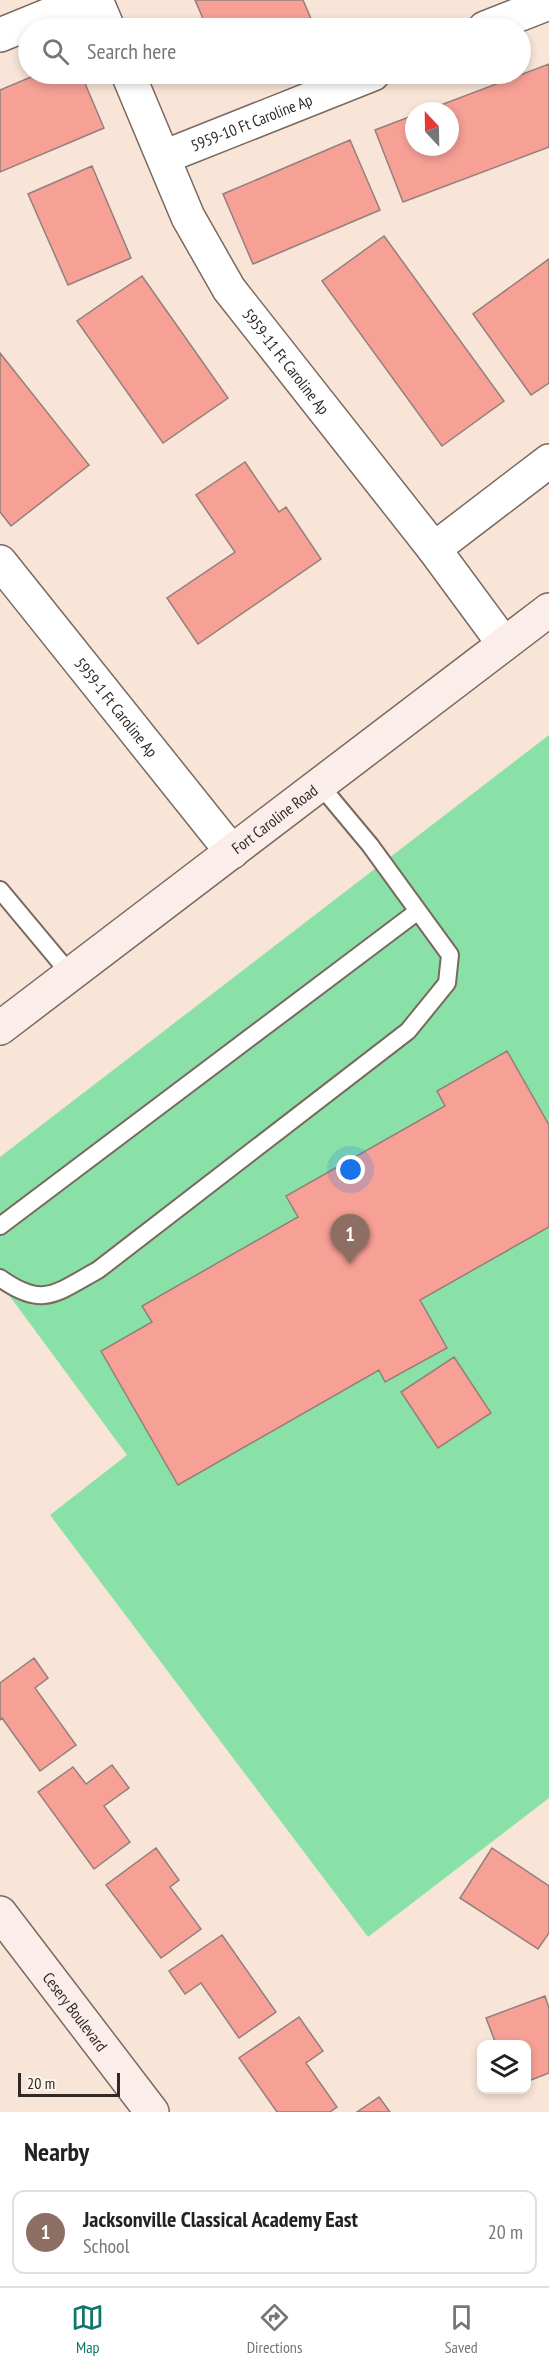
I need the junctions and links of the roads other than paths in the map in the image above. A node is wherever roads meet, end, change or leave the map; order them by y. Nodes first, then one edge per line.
1 (86, 0) edge
2 (96, 0) edge
3 (549, 3) edge
4 (40, 18) edge
5 (104, 18) edge
6 (511, 18) edge
7 (18, 27) edge
8 (0, 34) edge
9 (132, 84) edge
10 (348, 84) edge
11 (164, 157) junction
12 (549, 460) edge
13 (434, 549) junction
14 (0, 562) edge
15 (549, 610) edge
16 (504, 644) junction
17 (320, 785) junction
18 (232, 852) junction
19 (0, 890) edge
20 (418, 911) junction
21 (71, 975) junction
22 (0, 1028) edge
23 (0, 1226) edge
24 (0, 1278) edge
25 (0, 1913) edge
26 (152, 2112) edge

1 - 4 street
2 - 5 street
3 - 6 street
7 - 8 street
9 - 11 street, 5959-11 Ft Caroline Ap
10 - 11 street, 5959-10 Ft Caroline Ap
11 - 13 street, 5959-11 Ft Caroline Ap
12 - 13 street
13 - 16 street, 5959-11 Ft Caroline Ap
14 - 18 street, 5959-1 Ft Caroline Ap
15 - 16 street, Fort Caroline Road
16 - 17 street, Fort Caroline Road
17 - 18 street, Fort Caroline Road
17 - 20 lane
18 - 21 street, Fort Caroline Road
19 - 21 lane
20 - 23 lane
20 - 24 lane
21 - 22 street, Fort Caroline Road
25 - 26 street, Cesery Boulevard

